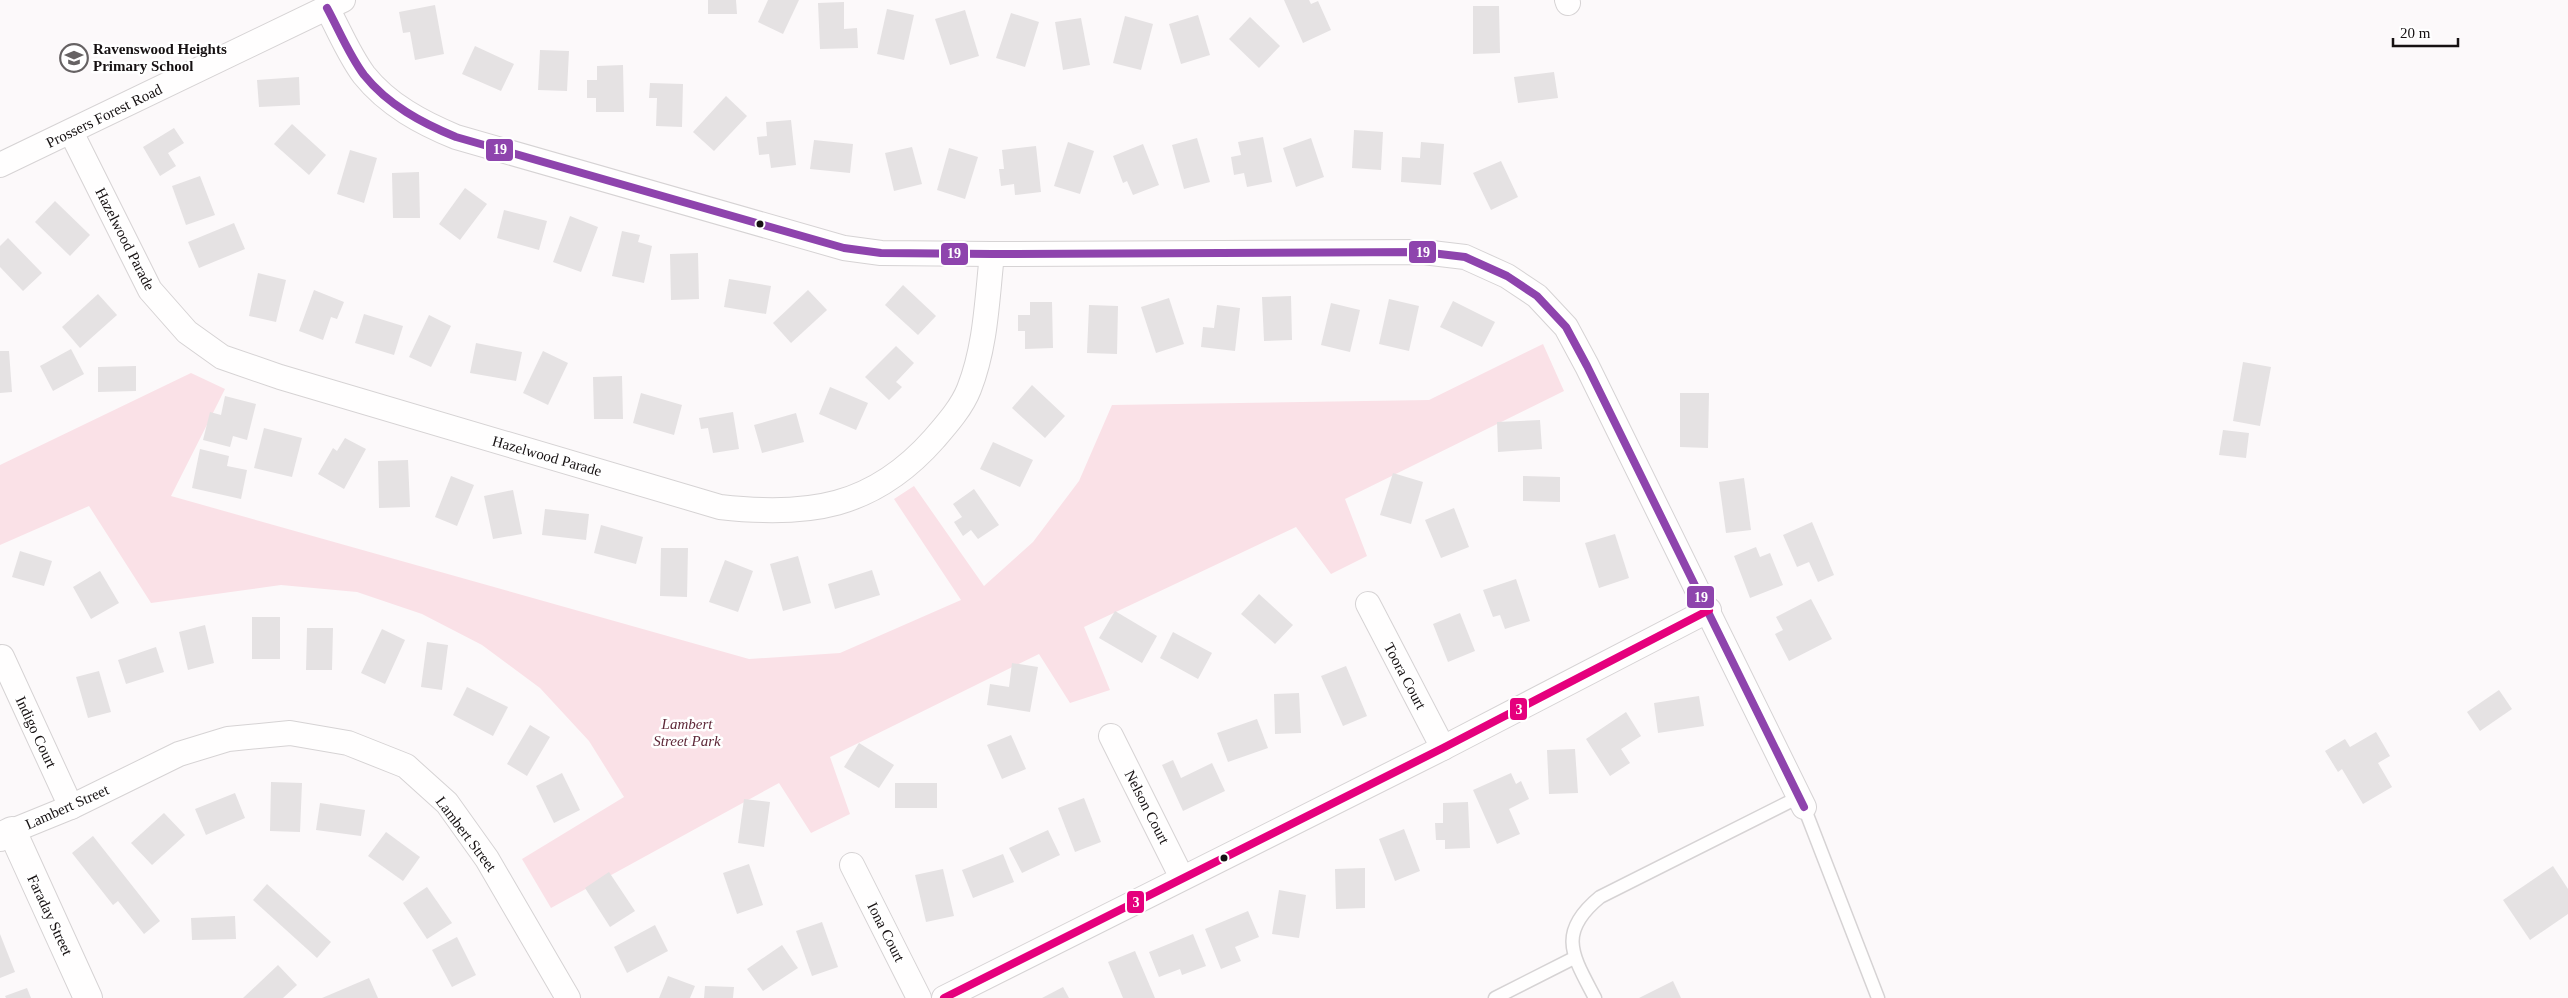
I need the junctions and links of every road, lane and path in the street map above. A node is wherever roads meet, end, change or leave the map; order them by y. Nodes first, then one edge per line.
1 (335, 4) edge
2 (71, 132) junction
3 (0, 165) edge
4 (992, 254) junction
5 (1368, 604) dead end
6 (1709, 610) junction
7 (2, 657) dead end
8 (1112, 736) dead end
9 (1443, 748) junction
10 (1801, 802) junction
11 (71, 807) junction
12 (6, 834) edge
13 (852, 865) dead end
14 (1182, 878) junction
15 (1574, 958) junction
16 (88, 998) edge
17 (568, 998) edge
18 (919, 998) edge
19 (944, 998) edge
20 (1495, 998) edge
21 (1595, 998) edge
22 (1878, 998) edge

1 - 2 street, Prossers Forest Road
1 - 4 street
2 - 3 street, Prossers Forest Road
2 - 4 street, Hazelwood Parade
4 - 6 street
5 - 9 street, Toora Court
6 - 9 street
6 - 10 street
7 - 11 street, Indigo Court
8 - 14 street, Nelson Court
9 - 14 street
10 - 15 lane
10 - 22 lane
11 - 12 street, Lambert Street
11 - 17 street, Lambert Street
12 - 16 street, Faraday Street
13 - 18 street, Iona Court
14 - 19 street
15 - 20 lane
15 - 21 lane

